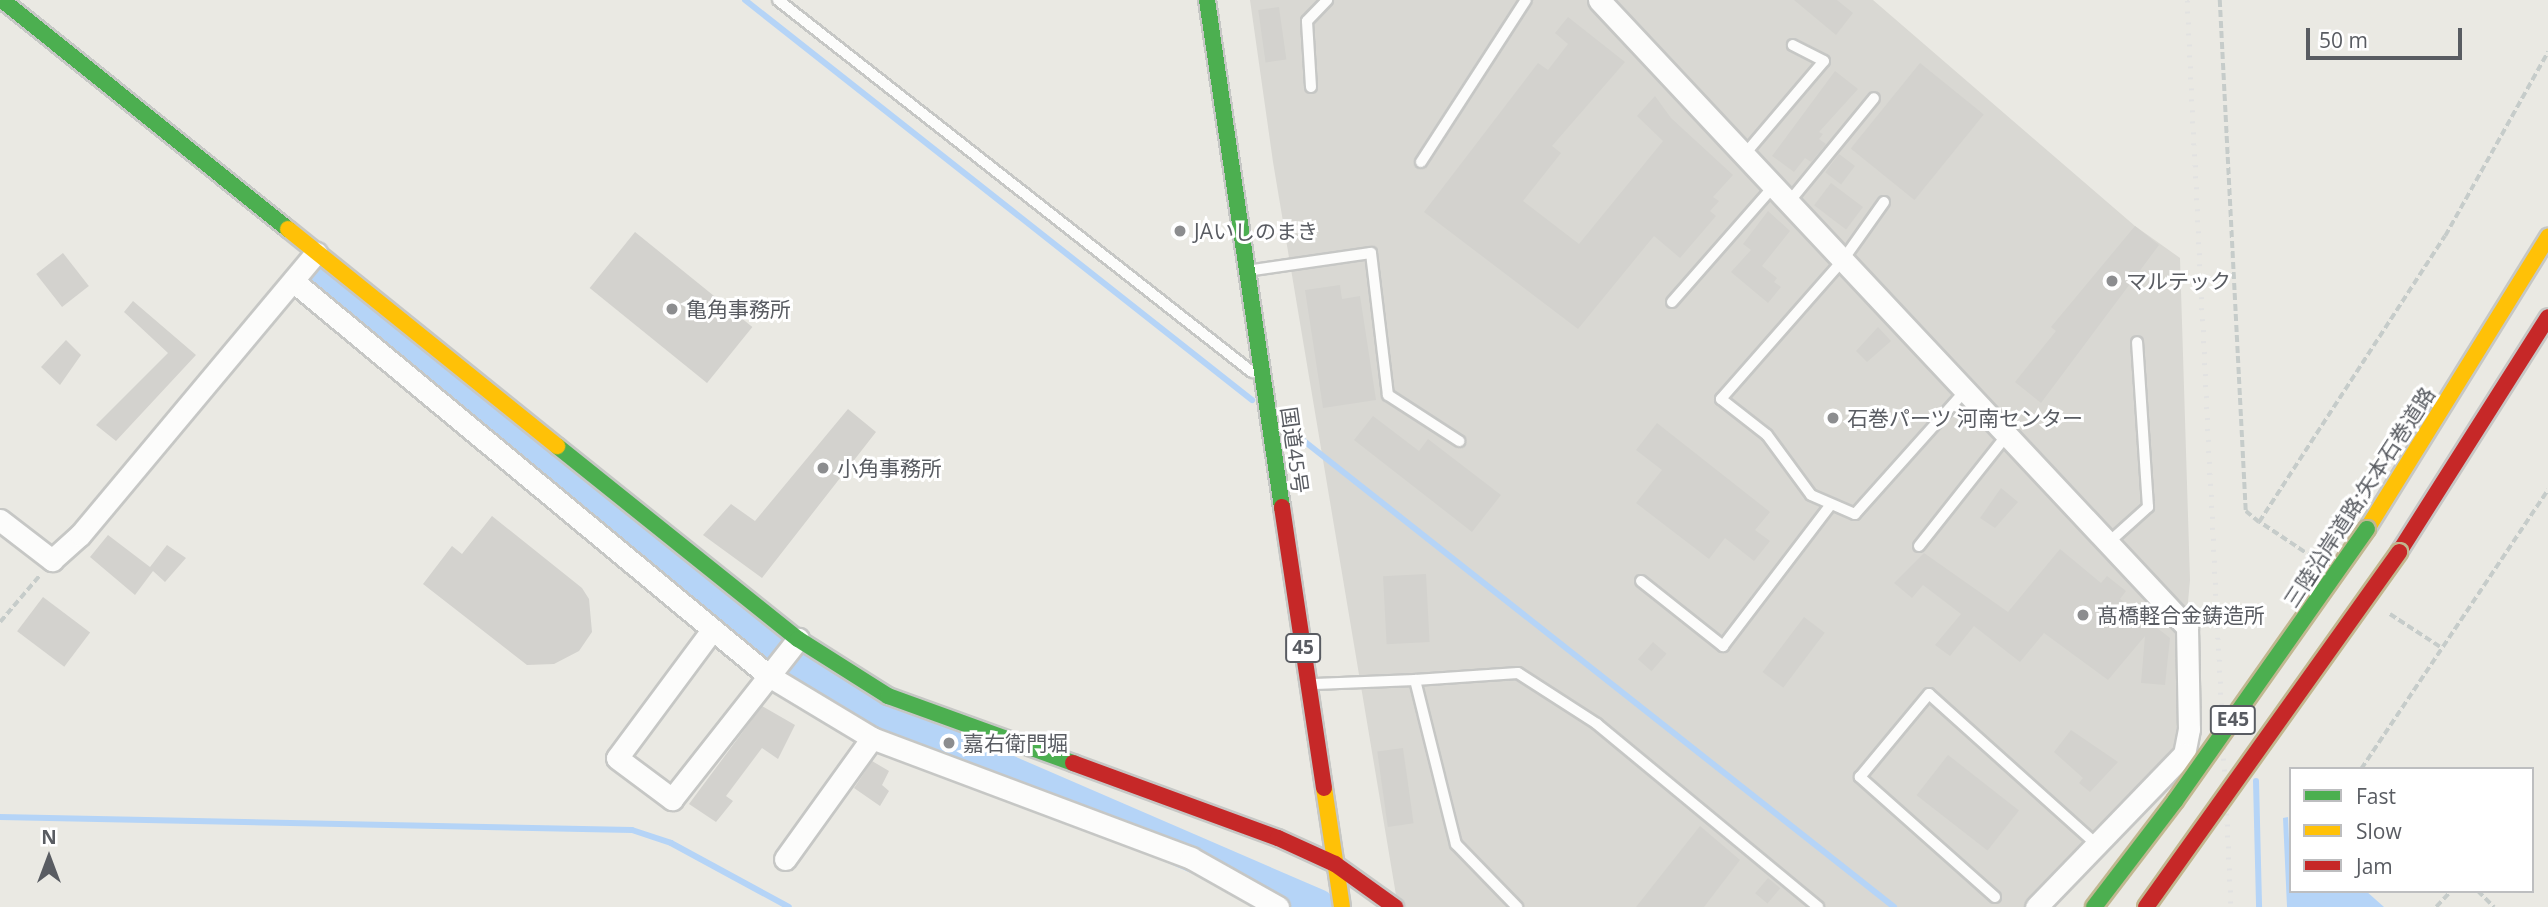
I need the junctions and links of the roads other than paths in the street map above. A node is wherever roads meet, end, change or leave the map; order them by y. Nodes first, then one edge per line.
1 (2, 0) edge
2 (778, 0) edge
3 (1207, 0) edge
4 (1327, 0) edge
5 (1526, 0) edge
6 (1599, 0) edge
7 (1793, 45) dead end
8 (1311, 87) dead end
9 (1874, 98) dead end
10 (1744, 155) junction
11 (1421, 162) dead end
12 (1774, 186) junction
13 (1789, 202) junction
14 (1884, 202) dead end
15 (2548, 237) edge
16 (316, 253) junction
17 (1843, 260) junction
18 (1247, 272) junction
19 (295, 278) junction
20 (1672, 302) dead end
21 (2548, 317) edge
22 (2137, 342) dead end
23 (1264, 388) junction
24 (1965, 391) junction
25 (2007, 435) junction
26 (1459, 441) dead end
27 (1831, 504) junction
28 (0, 520) edge
29 (2108, 542) junction
30 (1919, 546) dead end
31 (1641, 581) dead end
32 (712, 630) junction
33 (798, 639) junction
34 (769, 676) junction
35 (1415, 680) junction
36 (1308, 685) junction
37 (872, 738) junction
38 (2097, 845) junction
39 (785, 859) dead end
40 (1335, 865) junction
41 (1995, 897) dead end
42 (1278, 907) edge
43 (1342, 907) edge
44 (1395, 907) edge
45 (1517, 907) edge
46 (1818, 907) edge
47 (2036, 907) edge
48 (2094, 907) edge
49 (2147, 907) edge

1 - 16 main road
2 - 23 lane
3 - 18 main road, 国道45号 / 45
4 - 8 lane
5 - 11 lane
6 - 10 street
7 - 10 lane
9 - 13 lane
10 - 12 street
12 - 13 street
12 - 20 lane
13 - 17 street
14 - 17 lane
15 - 48 main road, 三陸沿岸道路;矢本石巻道路 / E45, bridge
16 - 19 street
16 - 33 main road
17 - 24 street
17 - 27 lane
18 - 23 main road, 国道45号 / 45
18 - 26 lane
19 - 28 street
19 - 32 street
21 - 49 main road, E45, bridge
22 - 29 lane
23 - 36 main road, 国道45号 / 45
24 - 25 street
24 - 27 lane
25 - 29 street
25 - 30 lane
27 - 31 lane
29 - 38 street
32 - 34 street
32 - 34 street
33 - 34 street
33 - 40 main road
34 - 37 street
35 - 36 lane
35 - 45 lane
35 - 46 lane
36 - 40 main road, 国道45号 / 45
37 - 39 street
37 - 42 street
38 - 41 lane
38 - 47 street
40 - 43 main road, 国道45号 / 45
40 - 44 main road

